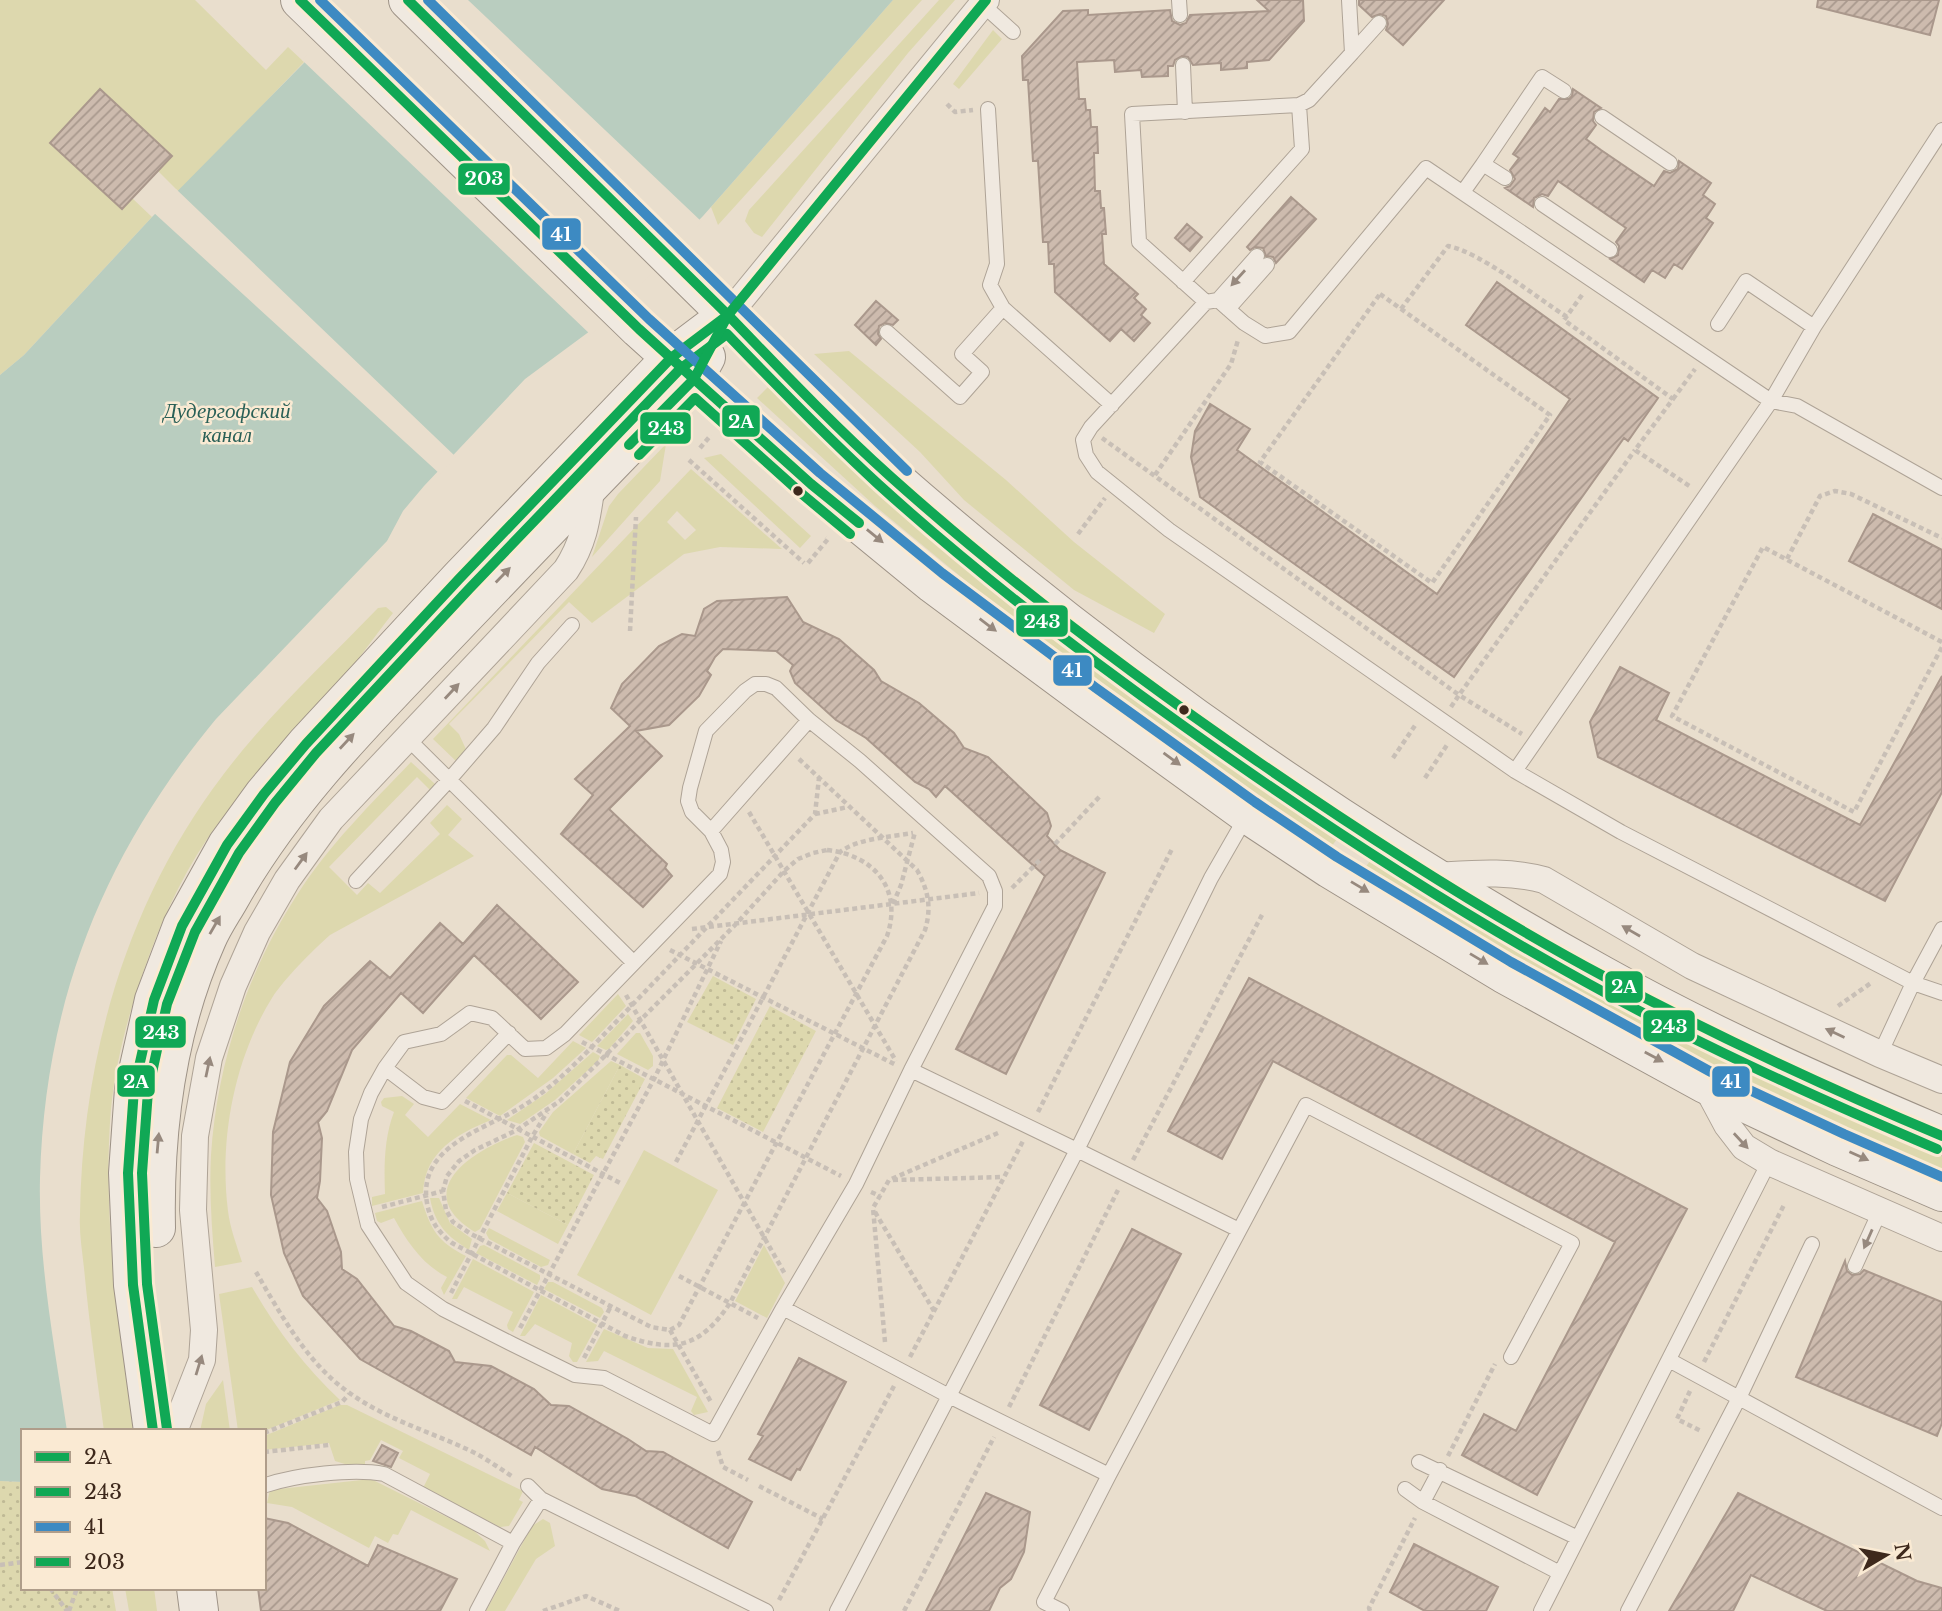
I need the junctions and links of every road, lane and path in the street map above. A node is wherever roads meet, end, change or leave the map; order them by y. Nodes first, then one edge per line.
1 (408, 0) edge
2 (1179, 0) edge
3 (1349, 0) edge
4 (984, 2) edge
5 (314, 12) edge
6 (1180, 15) dead end
7 (1379, 23) dead end
8 (1013, 32) dead end
9 (1352, 53) junction
10 (1183, 65) dead end
11 (1564, 92) dead end
12 (947, 104) dead end
13 (1300, 105) junction
14 (988, 109) joint
15 (1185, 112) junction
16 (1602, 117) dead end
17 (1942, 130) edge
18 (1670, 163) dead end
19 (1483, 164) junction
20 (1505, 178) dead end
21 (1462, 192) junction
22 (1542, 204) dead end
23 (1610, 250) dead end
24 (1262, 261) dead end
25 (1592, 280) junction
26 (1183, 282) junction
27 (1217, 304) junction
28 (1003, 308) junction
29 (1401, 309) junction
30 (728, 315) junction
31 (1567, 317) junction
32 (1244, 323) junction
33 (1718, 324) dead end
34 (1814, 327) junction
35 (887, 332) dead end
36 (1705, 356) junction
37 (682, 369) junction
38 (1673, 399) junction
39 (1771, 401) junction
40 (1112, 405) junction
41 (1098, 435) dead end
42 (1635, 450) junction
43 (689, 460) dead end
44 (1155, 475) junction
45 (592, 484) junction
46 (1114, 485) junction
47 (1942, 488) edge
48 (1705, 496) junction
49 (636, 517) dead end
50 (1078, 534) dead end
51 (1942, 539) edge
52 (1787, 559) junction
53 (804, 563) dead end
54 (572, 625) dead end
55 (630, 631) dead end
56 (1942, 642) edge
57 (1942, 647) edge
58 (1459, 695) junction
59 (1450, 709) dead end
60 (1425, 710) junction
61 (809, 720) junction
62 (1441, 722) junction
63 (407, 738) junction
64 (1535, 741) junction
65 (785, 746) junction
66 (1393, 758) dead end
67 (1515, 771) junction
68 (819, 778) junction
69 (1425, 778) dead end
70 (449, 780) junction
71 (1101, 795) dead end
72 (740, 797) junction
73 (849, 807) junction
74 (815, 814) junction
75 (1248, 814) junction
76 (925, 820) junction
77 (710, 831) junction
78 (915, 832) junction
79 (882, 839) junction
80 (1055, 845) dead end
81 (1173, 847) dead end
82 (840, 852) junction
83 (774, 855) junction
84 (1041, 859) dead end
85 (907, 862) junction
86 (784, 871) junction
87 (1433, 876) junction
88 (356, 881) dead end
89 (995, 891) junction
90 (929, 900) junction
91 (893, 904) junction
92 (1263, 913) dead end
93 (809, 914) junction
94 (736, 924) junction
95 (705, 928) junction
96 (1942, 929) edge
97 (658, 937) junction
98 (723, 937) junction
99 (680, 955) junction
100 (633, 962) junction
101 (697, 964) junction
102 (707, 969) junction
103 (1889, 970) junction
104 (616, 980) junction
105 (1913, 982) junction
106 (856, 993) junction
107 (1942, 993) edge
108 (762, 997) junction
109 (632, 1005) junction
110 (1838, 1006) dead end
111 (641, 1021) junction
112 (875, 1024) junction
113 (509, 1033) junction
114 (565, 1034) junction
115 (833, 1035) junction
116 (592, 1047) junction
117 (862, 1049) junction
118 (1880, 1054) junction
119 (606, 1055) junction
120 (663, 1059) junction
121 (385, 1068) junction
122 (911, 1070) junction
123 (654, 1079) junction
124 (1942, 1080) edge
125 (1705, 1084) junction
126 (681, 1092) junction
127 (450, 1093) junction
128 (706, 1105) junction
129 (549, 1109) junction
130 (499, 1120) junction
131 (698, 1122) junction
132 (1024, 1126) junction
133 (517, 1130) junction
134 (1942, 1136) edge
135 (532, 1137) junction
136 (776, 1143) junction
137 (1077, 1150) junction
138 (804, 1157) junction
139 (677, 1162) dead end
140 (1769, 1162) junction
141 (1126, 1173) junction
142 (603, 1174) junction
143 (1004, 1177) junction
144 (848, 1180) dead end
145 (889, 1180) junction
146 (622, 1184) dead end
147 (443, 1191) junction
148 (1942, 1192) edge
149 (426, 1196) junction
150 (745, 1203) junction
151 (1785, 1203) dead end
152 (873, 1208) junction
153 (1880, 1211) junction
154 (365, 1212) junction
155 (1238, 1230) junction
156 (763, 1237) junction
157 (479, 1238) junction
158 (1942, 1238) edge
159 (1812, 1244) dead end
160 (471, 1254) junction
161 (1855, 1266) dead end
162 (256, 1272) dead end
163 (548, 1275) junction
164 (679, 1276) dead end
165 (701, 1287) junction
166 (794, 1289) junction
167 (540, 1291) junction
168 (730, 1303) junction
169 (611, 1307) junction
170 (783, 1308) junction
171 (443, 1309) junction
172 (934, 1311) junction
173 (602, 1323) junction
174 (774, 1326) junction
175 (670, 1330) junction
176 (512, 1344) junction
177 (679, 1345) junction
178 (1511, 1357) joint
179 (1669, 1360) junction
180 (887, 1364) junction
181 (902, 1371) junction
182 (575, 1375) junction
183 (1697, 1375) junction
184 (349, 1394) junction
185 (949, 1396) junction
186 (1739, 1398) junction
187 (721, 1419) junction
188 (1001, 1422) junction
189 (167, 1429) edge
190 (167, 1429) edge
191 (168, 1429) edge
192 (266, 1432) edge
193 (713, 1434) junction
194 (1718, 1440) junction
195 (328, 1445) dead end
196 (266, 1452) edge
197 (1419, 1462) dead end
198 (1440, 1470) junction
199 (1109, 1475) junction
200 (748, 1480) dead end
201 (266, 1485) dead end
202 (528, 1486) joint
203 (760, 1486) dead end
204 (1405, 1489) dead end
205 (541, 1499) junction
206 (1423, 1502) junction
207 (1942, 1508) edge
208 (823, 1519) junction
209 (1578, 1538) junction
210 (513, 1543) junction
211 (21, 1562) edge
212 (0, 1565) edge
213 (1560, 1573) junction
214 (52, 1590) edge
215 (76, 1590) edge
216 (172, 1590) edge
217 (196, 1590) edge
218 (68, 1611) edge
219 (174, 1611) edge
220 (199, 1611) edge
221 (477, 1611) edge
222 (543, 1611) edge
223 (620, 1611) edge
224 (766, 1611) edge
225 (774, 1611) edge
226 (837, 1611) edge
227 (904, 1611) edge
228 (1062, 1611) edge
229 (1370, 1611) edge
230 (1541, 1611) edge
231 (1628, 1611) edge

1 - 30 street
2 - 6 lane
3 - 9 lane
4 - 8 lane
4 - 30 street
5 - 37 street
7 - 9 lane
9 - 13 lane
10 - 15 lane
11 - 19 lane
12 - 14 path
13 - 15 lane
13 - 26 lane
14 - 28 lane
15 - 26 lane
16 - 18 lane
17 - 34 lane
19 - 20 lane
19 - 21 lane
21 - 25 lane
21 - 32 lane
22 - 23 lane
24 - 27 lane
25 - 31 path
25 - 36 lane
26 - 27 lane
27 - 32 lane
27 - 40 lane
28 - 35 lane
28 - 40 lane
29 - 29 path
29 - 31 path
30 - 37 street
30 - 87 street
31 - 38 path
32 - 44 path
33 - 34 lane
34 - 39 lane
36 - 38 path
36 - 39 lane
37 - 45 street
37 -> 75 street
37 - 189 street
38 - 42 path
39 - 47 lane
39 - 48 lane
40 - 46 lane
41 - 44 path
42 - 48 path
42 - 58 path
43 - 53 path
44 - 58 path
63 -> 45 street
190 -> 45 street
46 - 50 path
46 - 60 lane
48 - 64 lane
49 - 55 path
51 - 52 path
52 - 56 path
52 - 57 path
54 - 70 lane
58 - 59 path
58 - 64 path
60 - 62 lane
60 - 66 path
61 - 65 lane
61 - 76 lane
61 - 77 lane
62 - 67 lane
62 - 69 path
63 - 70 lane
191 -> 63 street
64 - 67 lane
65 - 68 path
65 - 72 lane
67 - 103 lane
68 - 73 path
68 - 74 path
70 - 88 lane
70 - 100 lane
71 - 80 path
72 - 77 lane
72 - 83 path
73 - 74 path
73 - 79 path
74 - 83 path
75 -> 125 street
75 - 137 lane
76 - 78 path
76 - 89 lane
77 - 97 lane
78 - 79 path
78 - 85 path
79 - 82 path
79 - 85 path
81 - 132 path
82 - 86 path
82 - 91 path
82 - 93 path
83 - 86 path
83 - 95 path
84 - 89 path
85 - 90 path
85 - 91 path
86 - 93 path
86 - 94 path
118 -> 87 street
87 - 134 street
89 - 90 path
89 - 122 lane
90 - 91 path
90 - 112 path
91 - 93 path
91 - 106 path
92 - 141 path
93 - 94 path
93 - 106 path
93 - 108 path
94 - 95 path
94 - 98 path
95 - 97 path
95 - 99 path
96 - 105 lane
97 - 99 path
97 - 100 lane
98 - 101 path
98 - 102 path
99 - 101 path
99 - 109 path
100 - 104 lane
101 - 102 path
101 - 111 path
102 - 108 path
102 - 120 path
103 - 105 lane
103 - 110 path
104 - 109 path
104 - 114 lane
105 - 107 lane
105 - 118 lane
106 - 112 path
106 - 115 path
108 - 115 path
108 - 128 path
109 - 111 path
109 - 116 path
111 - 119 path
111 - 120 path
112 - 117 path
112 - 117 path
113 - 114 lane
113 - 121 lane
113 - 127 lane
114 - 116 path
115 - 117 path
115 - 136 path
116 - 119 path
116 - 130 path
117 - 138 path
118 - 124 street
119 - 123 path
119 - 129 path
120 - 123 path
120 - 126 path
121 - 127 lane
121 - 154 lane
122 - 132 lane
122 - 166 lane
123 - 126 path
123 - 142 path
125 -> 140 street
125 -> 148 street
126 - 128 path
126 - 131 path
127 - 130 path
128 - 131 path
128 - 136 path
129 - 133 path
129 - 135 path
130 - 133 path
130 - 149 path
131 - 139 path
131 - 150 path
132 - 137 lane
132 - 143 path
132 - 145 path
133 - 135 path
133 - 147 path
135 - 142 path
135 - 157 path
136 - 138 path
136 - 150 path
137 - 141 lane
137 - 185 lane
138 - 144 path
138 - 156 path
140 - 153 street
140 - 179 lane
141 - 155 lane
141 - 188 path
142 - 146 path
142 - 163 path
143 - 145 path
143 - 172 path
145 - 152 path
147 - 149 path
147 - 157 path
149 - 154 path
149 - 160 path
150 - 156 path
150 - 165 path
151 - 183 path
152 - 172 path
152 - 180 path
153 - 158 street
153 -> 161 lane
154 - 171 lane
155 - 178 lane
155 - 199 lane
156 - 166 path
156 - 168 path
157 - 160 path
157 - 163 path
159 - 186 lane
160 - 167 path
160 - 171 path
162 - 184 path
163 - 167 path
163 - 169 path
164 - 165 path
165 - 168 path
165 - 175 path
166 - 170 lane
167 - 173 path
167 - 176 path
168 - 174 path
168 - 177 path
169 - 173 path
169 - 175 path
170 - 174 lane
170 - 180 lane
171 - 176 lane
172 - 181 path
173 - 177 path
173 - 182 path
174 - 187 lane
175 - 177 path
176 - 182 lane
177 - 187 path
178 - 198 path
179 - 183 lane
179 - 209 lane
180 - 181 lane
181 - 185 lane
181 - 208 path
182 - 193 lane
183 - 186 lane
183 - 194 path
184 - 192 path
184 - 202 path
185 - 188 lane
185 - 226 lane
186 - 194 lane
186 - 207 lane
187 - 193 lane
188 - 199 lane
188 - 227 path
193 - 200 path
194 - 231 lane
195 - 196 path
197 - 198 lane
198 - 206 lane
198 - 209 lane
199 - 228 lane
201 - 210 lane
202 - 205 lane
203 - 208 path
204 - 206 lane
205 - 210 lane
205 - 224 lane
206 - 213 lane
206 - 229 path
208 - 225 path
209 - 213 lane
210 - 221 lane
211 - 212 path
213 - 230 lane
214 - 218 path
215 - 218 path
216 - 219 street
217 - 220 street
222 - 223 path

